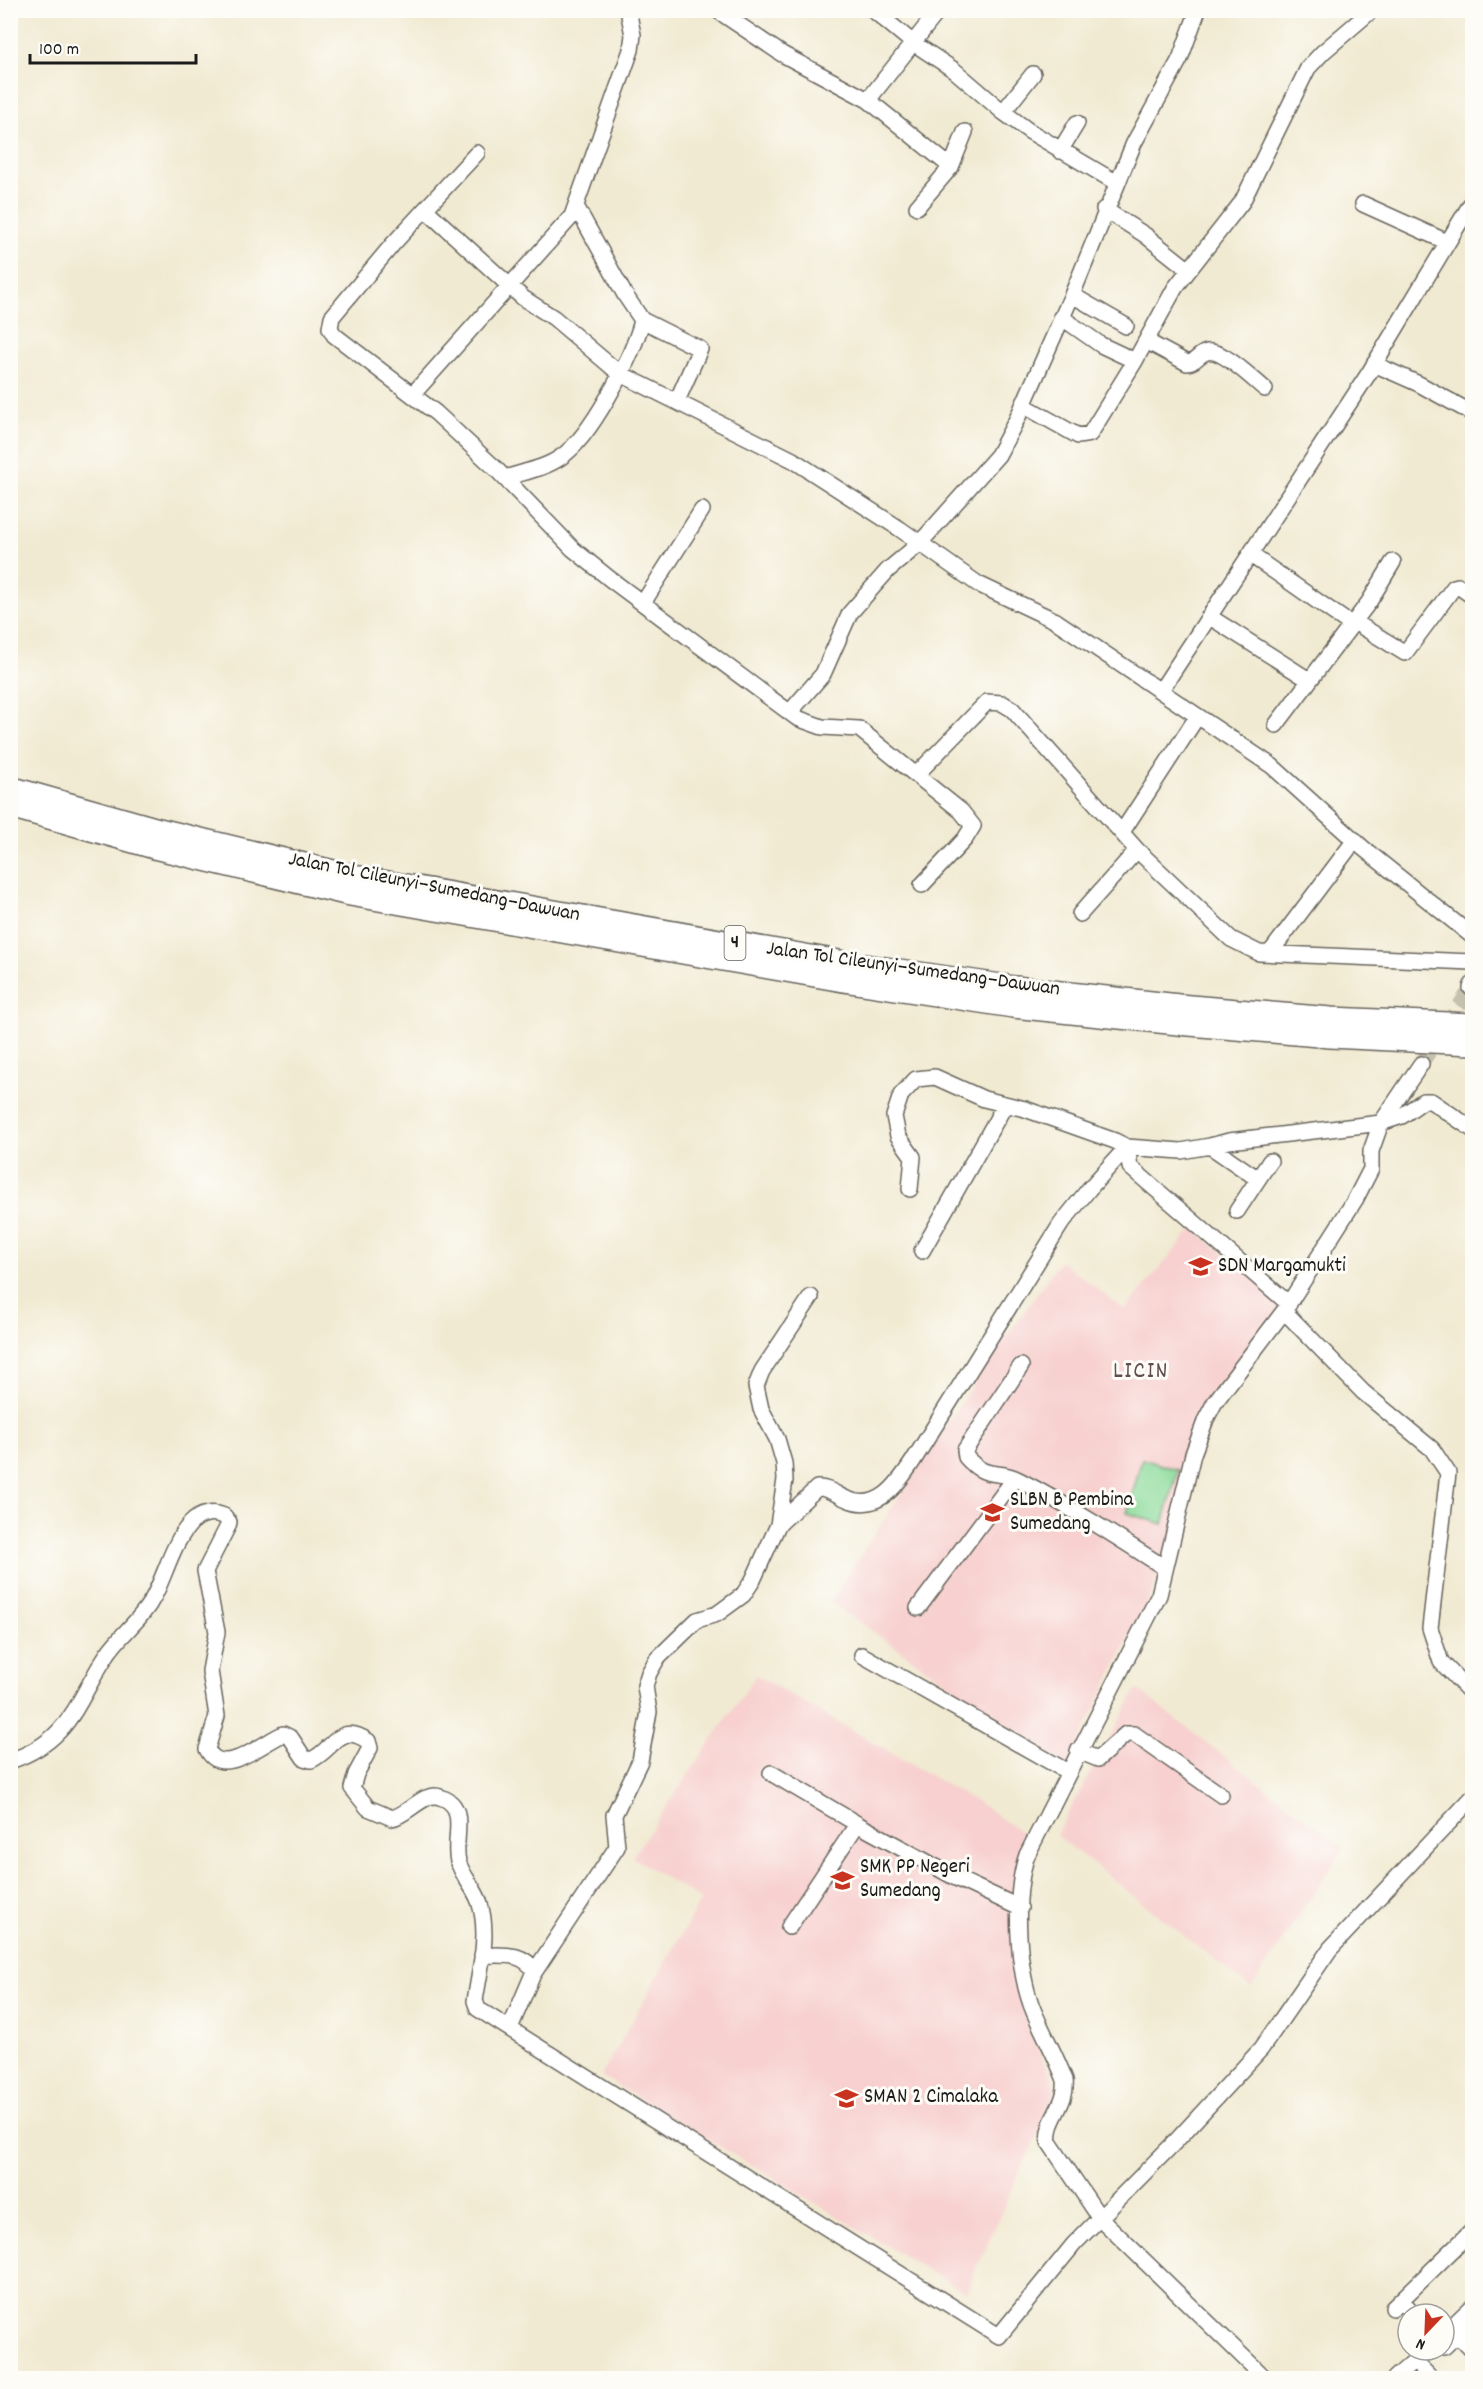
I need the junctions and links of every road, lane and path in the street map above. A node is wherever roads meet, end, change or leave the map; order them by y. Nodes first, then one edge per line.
1 (628, 10) edge
2 (717, 10) edge
3 (873, 10) edge
4 (939, 10) edge
5 (1198, 10) edge
6 (1372, 10) edge
7 (912, 42) junction
8 (1033, 74) dead end
9 (867, 100) junction
10 (1003, 112) junction
11 (1077, 123) dead end
12 (965, 132) dead end
13 (1060, 151) junction
14 (477, 153) dead end
15 (951, 167) junction
16 (1117, 183) junction
17 (1473, 202) edge
18 (1363, 204) dead end
19 (576, 206) junction
20 (916, 207) dead end
21 (1104, 209) junction
22 (426, 210) junction
23 (1447, 242) junction
24 (1189, 270) junction
25 (508, 285) junction
26 (1072, 295) junction
27 (1060, 317) junction
28 (642, 320) junction
29 (1126, 326) dead end
30 (1148, 342) junction
31 (1135, 360) junction
32 (1374, 364) junction
33 (619, 373) junction
34 (1265, 389) dead end
35 (412, 393) junction
36 (677, 401) junction
37 (1023, 405) junction
38 (1473, 414) edge
39 (505, 478) junction
40 (702, 510) dead end
41 (919, 544) junction
42 (1251, 555) junction
43 (1393, 562) dead end
44 (1473, 596) edge
45 (643, 603) junction
46 (1210, 617) junction
47 (1352, 623) junction
48 (1309, 680) junction
49 (1161, 690) junction
50 (790, 712) junction
51 (1197, 717) junction
52 (1276, 725) dead end
53 (916, 775) junction
54 (10, 787) edge
55 (10, 807) edge
56 (1122, 832) junction
57 (1355, 840) junction
58 (1137, 850) junction
59 (922, 885) dead end
60 (1080, 914) dead end
61 (1473, 936) edge
62 (1270, 953) junction
63 (1473, 962) edge
64 (1473, 1024) edge
65 (1473, 1044) edge
66 (1421, 1064) tunnel mouth
67 (1005, 1105) junction
68 (1381, 1123) junction
69 (1473, 1129) edge
70 (1209, 1146) junction
71 (1127, 1148) junction
72 (1269, 1161) dead end
73 (1258, 1179) junction
74 (910, 1189) dead end
75 (1237, 1211) dead end
76 (922, 1251) dead end
77 (811, 1297) dead end
78 (1287, 1307) junction
79 (1021, 1366) dead end
80 (1015, 1478) junction
81 (778, 1525) junction
82 (1165, 1568) junction
83 (918, 1608) dead end
84 (862, 1655) dead end
85 (1473, 1694) edge
86 (1078, 1751) junction
87 (10, 1761) edge
88 (1068, 1772) junction
89 (771, 1773) dead end
90 (1221, 1795) dead end
91 (1473, 1798) edge
92 (859, 1825) junction
93 (1020, 1908) junction
94 (789, 1928) dead end
95 (482, 1955) junction
96 (535, 1971) junction
97 (510, 2028) junction
98 (1100, 2218) junction
99 (1473, 2231) edge
100 (1399, 2302) edge
101 (1473, 2307) edge
102 (1473, 2320) edge
103 (1456, 2326) edge
104 (1456, 2329) edge
105 (1456, 2336) edge
106 (1473, 2350) edge
107 (1422, 2369) edge
108 (1265, 2379) edge
109 (1395, 2379) edge

1 - 19 street
2 - 9 street
3 - 7 street
4 - 7 street
5 - 16 street
6 - 24 street
7 - 9 street
7 - 10 street
8 - 10 street
9 - 15 street
10 - 13 street
11 - 13 street
12 - 15 street
13 - 16 street
14 - 22 street
15 - 20 street
16 - 21 street
17 - 23 street
18 - 23 street
19 - 25 street
19 - 28 street
21 - 24 street
21 - 26 street
22 - 25 street
22 - 35 street
23 - 32 street
24 - 30 street
25 - 33 street
25 - 35 street
26 - 27 street
26 - 29 street
27 - 31 street
27 - 37 street
28 - 33 street
28 - 36 street
30 - 31 street
30 - 34 street
31 - 37 street
32 - 38 street
32 - 42 street
33 - 36 street
33 - 39 street
35 - 39 street
36 - 41 street
37 - 41 street
39 - 45 street
40 - 45 street
41 - 49 street
41 - 50 street
42 - 46 street
42 - 47 street
43 - 47 street
44 - 47 street
45 - 50 street
46 - 48 street
46 - 49 street
47 - 48 street
48 - 52 street
49 - 51 street
50 - 53 street
51 - 56 street
51 - 57 street
53 - 56 street
53 - 59 street
54 - 64 highway, Jalan Tol Cileunyi–Sumedang–Dawuan / 4
55 - 65 highway, Jalan Tol Cileunyi–Sumedang–Dawuan / 4
56 - 58 street
57 - 61 street
57 - 62 street
58 - 60 street
58 - 62 street
62 - 63 street
66 - 68 street
67 - 71 street
67 - 74 street
67 - 76 street
68 - 69 street
68 - 70 street
68 - 78 street
70 - 71 street
70 - 73 street
71 - 78 street
71 - 81 street
72 - 73 street
73 - 75 street
77 - 81 street
78 - 82 street
78 - 85 street
79 - 80 street
80 - 82 street
80 - 83 street
81 - 96 street
82 - 86 street
84 - 88 street
86 - 88 street
86 - 90 street
87 - 95 street
88 - 93 street
89 - 92 street
91 - 98 street
92 - 93 street
92 - 94 street
93 - 98 street
95 - 96 street
95 - 97 street
96 - 97 street
97 - 98 street
98 - 108 street
99 - 100 street
101 - 103 street
102 - 104 street
105 - 106 street
107 - 109 street

